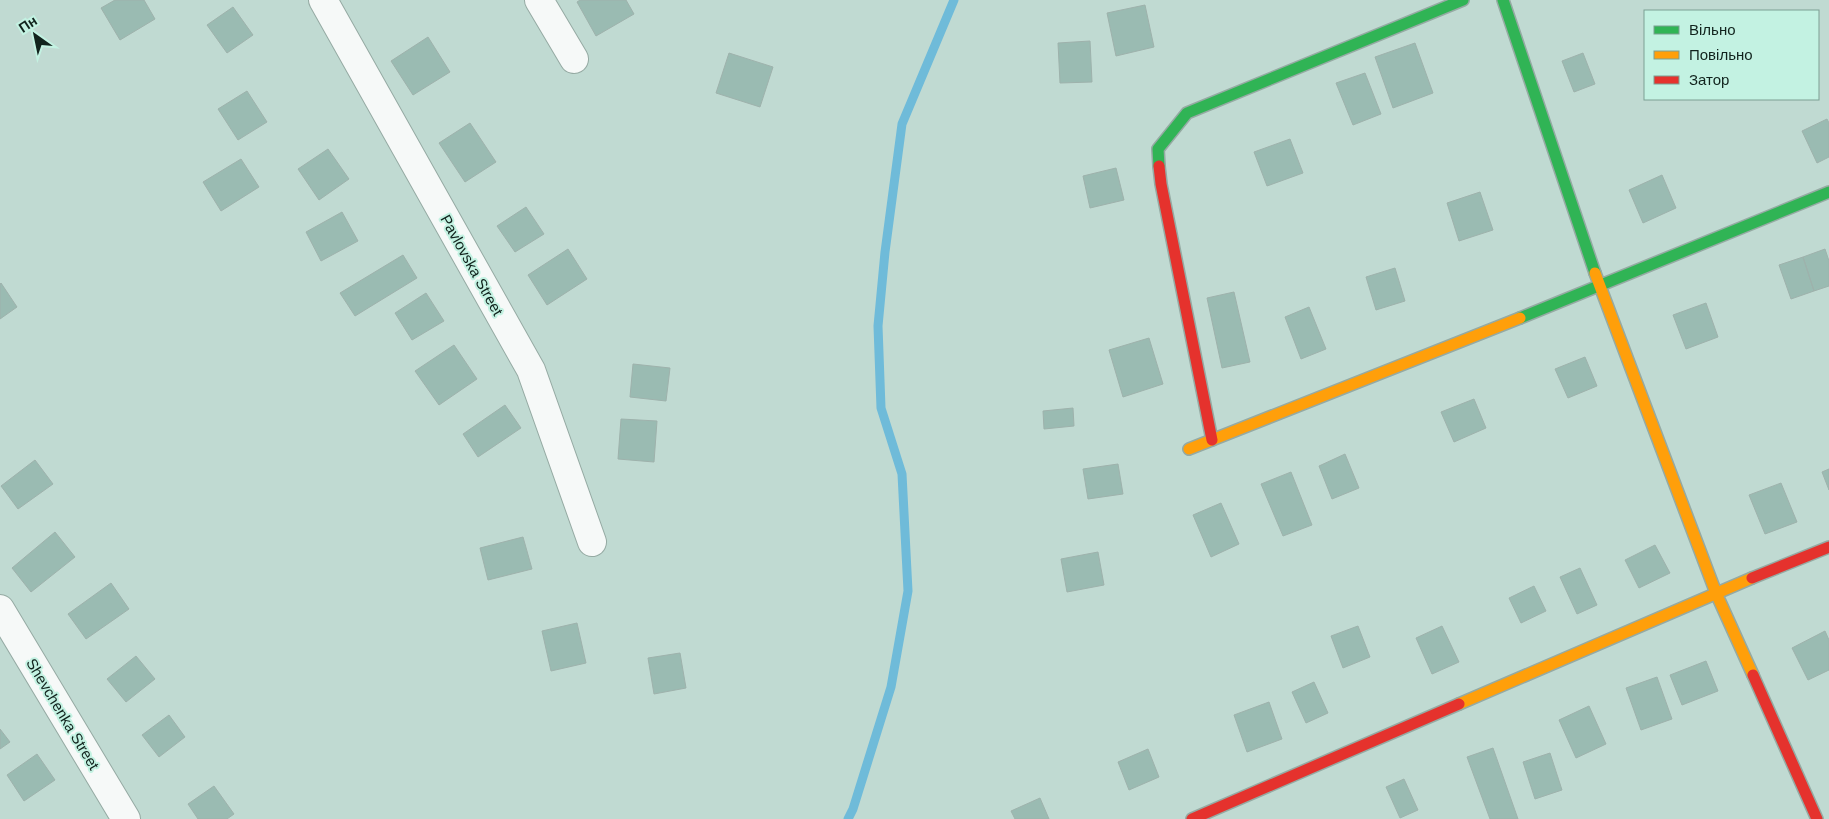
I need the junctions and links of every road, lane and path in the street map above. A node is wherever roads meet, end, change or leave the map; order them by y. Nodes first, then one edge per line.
1 (324, 0) edge
2 (539, 0) edge
3 (1463, 0) edge
4 (1503, 0) edge
5 (574, 59) dead end
6 (1829, 192) edge
7 (1600, 286) junction
8 (1212, 440) junction
9 (1190, 449) dead end
10 (592, 542) dead end
11 (1829, 546) edge
12 (1716, 593) junction
13 (0, 609) edge
14 (126, 819) edge
15 (1192, 819) edge
16 (1816, 819) edge

1 - 10 street, Pavlovska Street
2 - 5 street
3 - 8 street
4 - 7 street
6 - 7 street
7 - 8 street
7 - 12 street
8 - 9 street
11 - 12 street
12 - 15 street
12 - 16 street
13 - 14 street, Shevchenka Street

